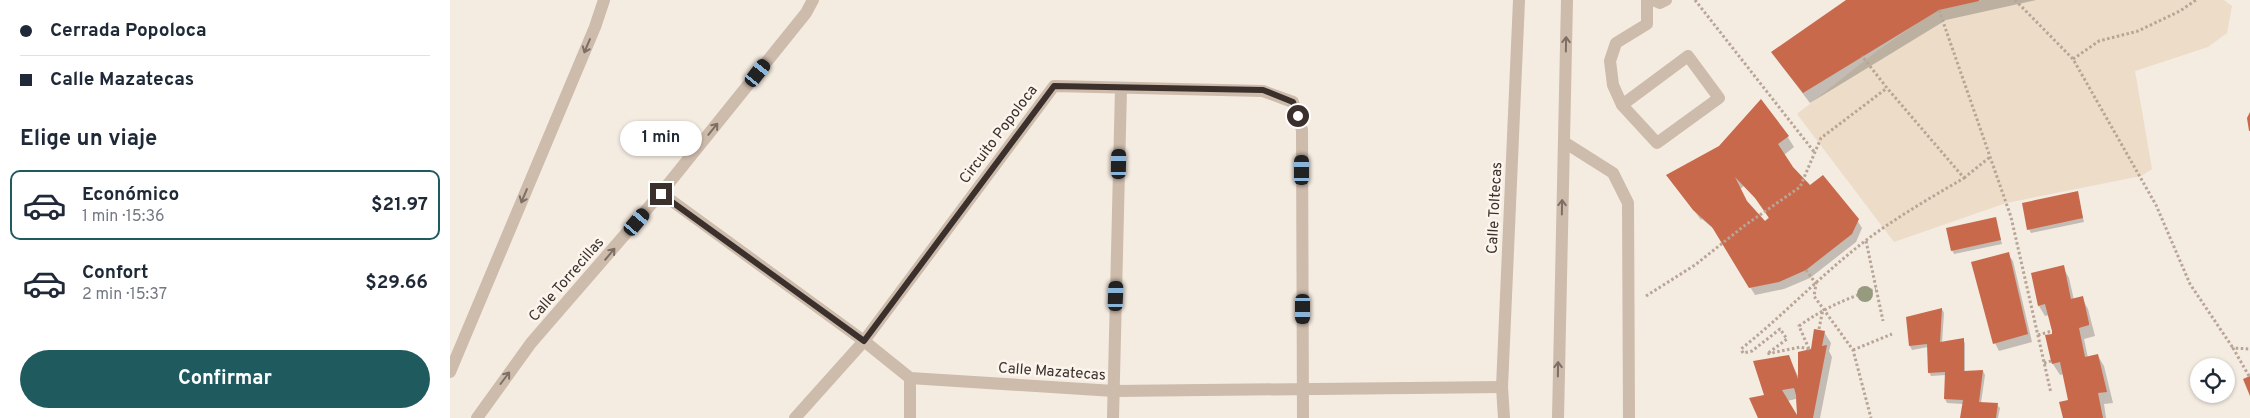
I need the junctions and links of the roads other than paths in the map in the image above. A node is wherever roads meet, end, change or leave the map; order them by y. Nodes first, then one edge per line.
1 (604, 0) edge
2 (813, 0) edge
3 (1519, 0) edge
4 (1567, 0) edge
5 (1647, 0) edge
6 (1653, 0) edge
7 (1666, 0) edge
8 (1121, 88) junction
9 (1622, 105) junction
10 (1564, 142) junction
11 (661, 194) junction
12 (864, 341) junction
13 (450, 372) edge
14 (910, 378) junction
15 (1502, 387) junction
16 (1303, 388) junction
17 (1114, 391) junction
18 (477, 418) edge
19 (795, 418) edge
20 (910, 418) edge
21 (1113, 418) edge
22 (1303, 418) edge
23 (1504, 418) edge
24 (1558, 418) edge
25 (1630, 418) edge

1 -> 13 street
11 -> 2 street, Calle Torrecillas
3 - 15 street, Calle Toltecas
10 -> 4 street
5 - 9 street
6 - 7 street
8 - 12 street, Circuito Popoloca
8 - 16 street
8 - 17 street
9 - 9 street
24 -> 10 street
10 - 25 street
11 - 12 street
18 -> 11 street, Calle Torrecillas
12 - 14 street
12 - 19 street, Circuito Popoloca
14 - 17 street, Calle Mazatecas
14 - 20 street
15 - 16 street, Calle Mazatecas
15 - 23 street, Calle Toltecas
16 - 17 street, Calle Mazatecas
16 - 22 street
17 - 21 street

